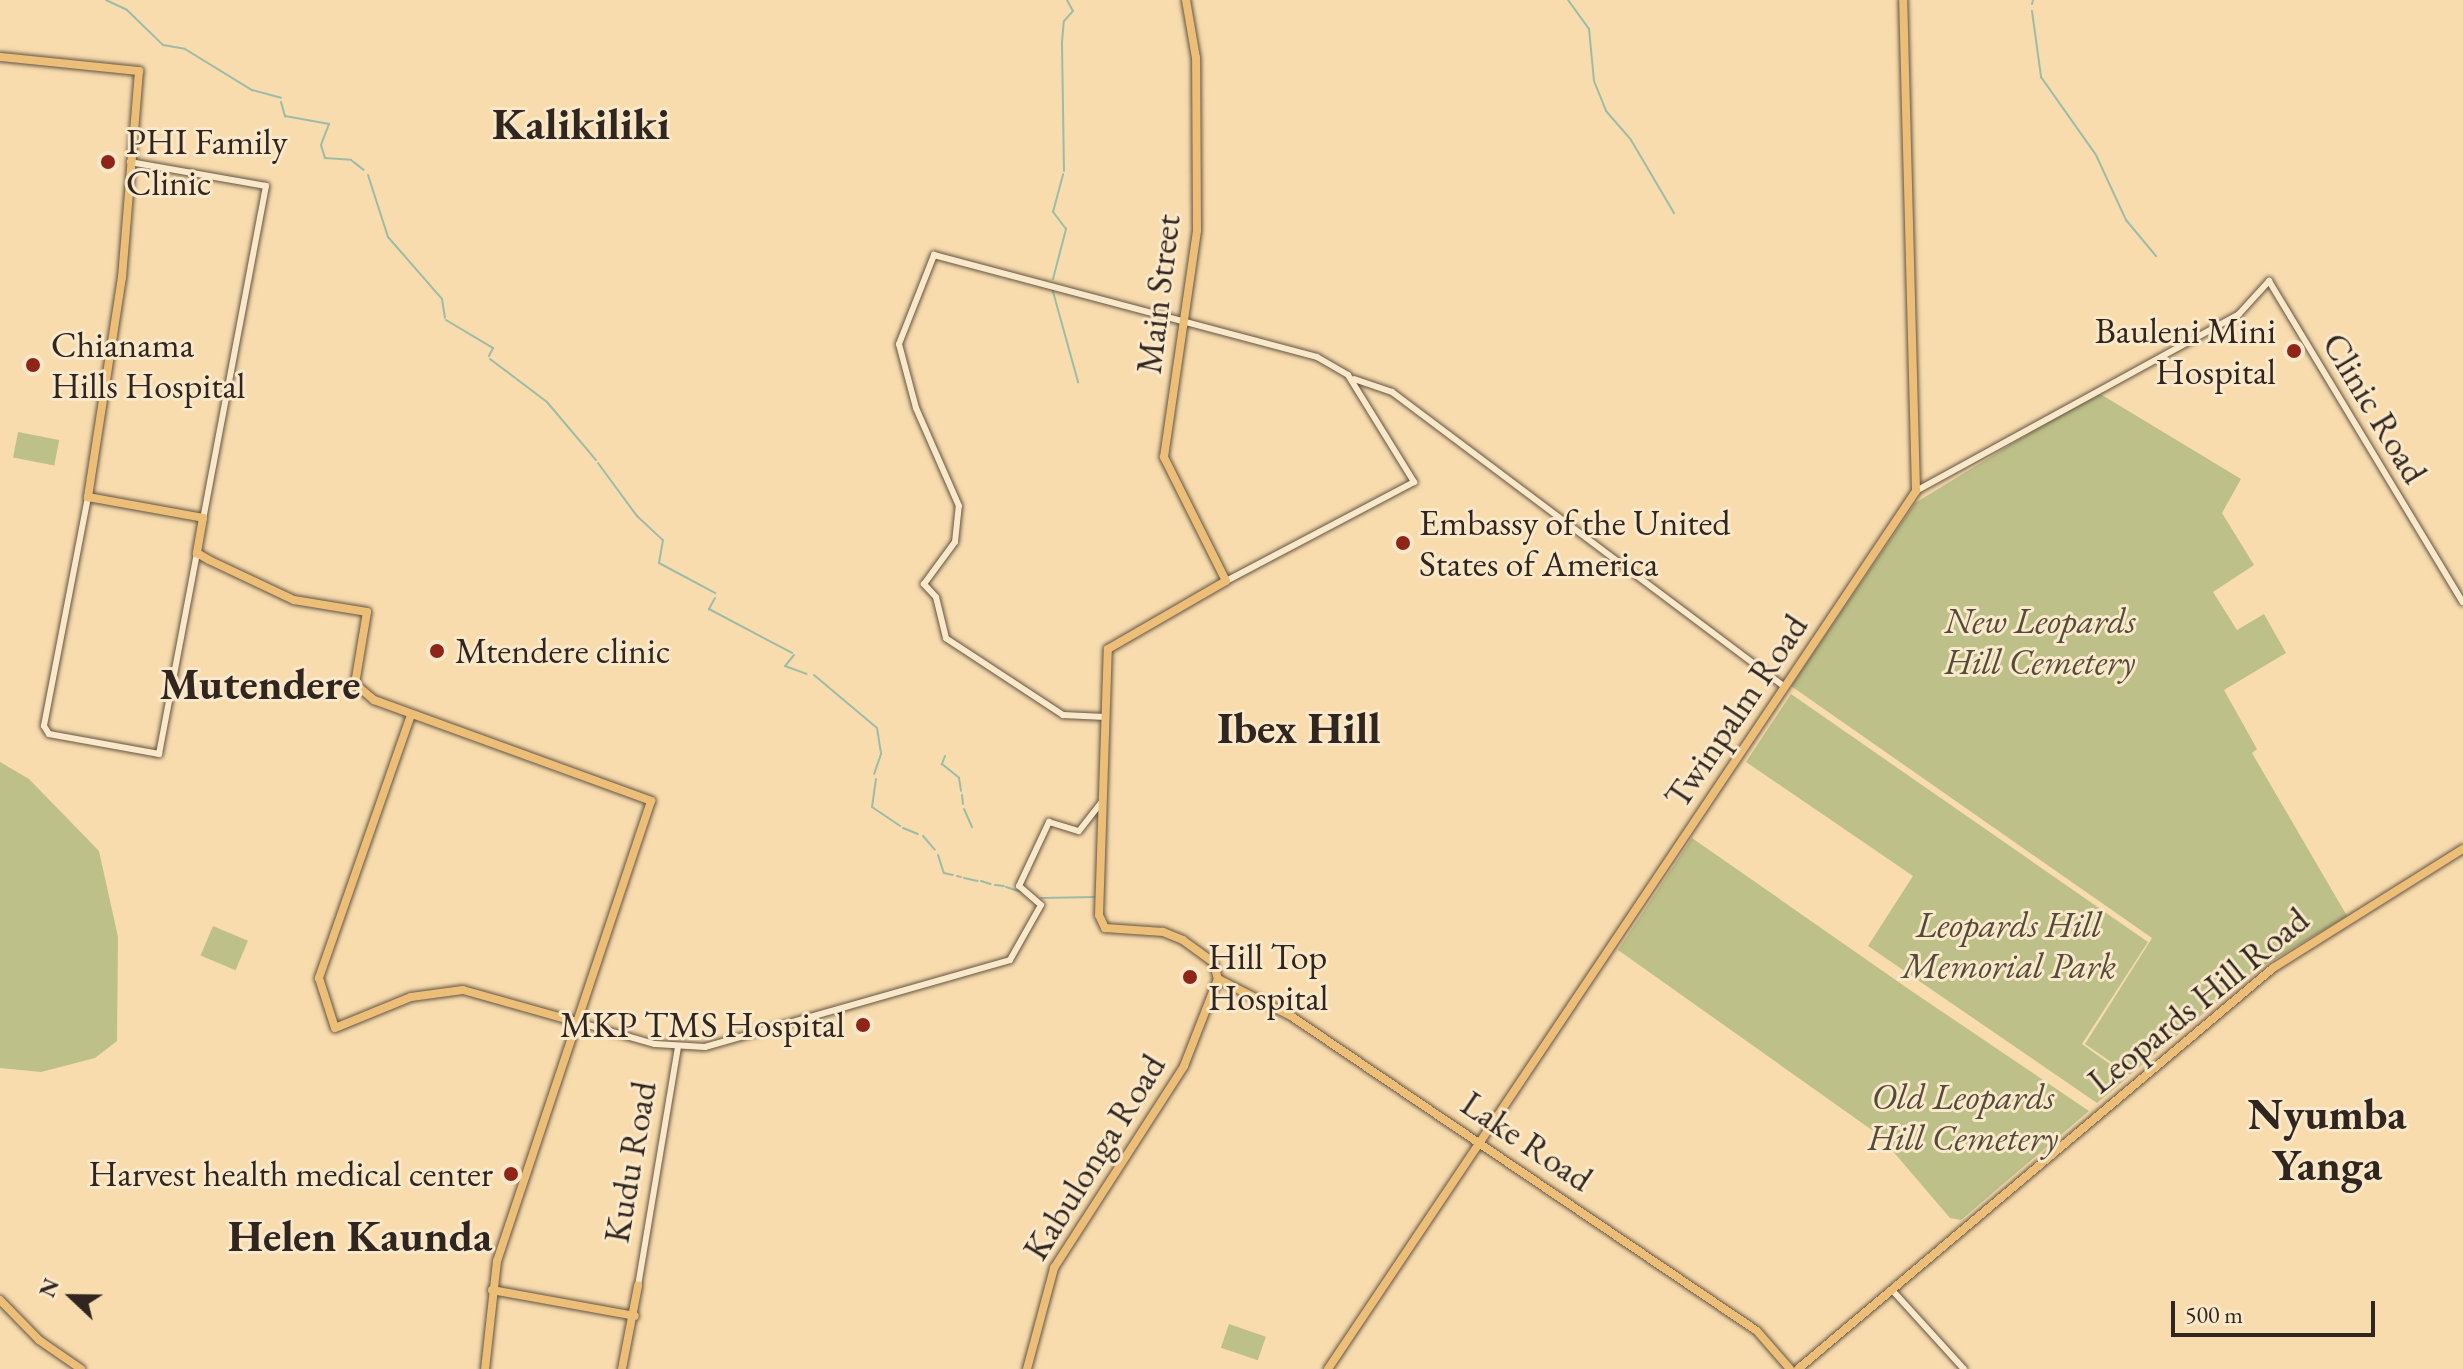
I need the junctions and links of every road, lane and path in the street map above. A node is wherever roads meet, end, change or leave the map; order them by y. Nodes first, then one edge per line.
1 (1186, 0) edge
2 (1903, 0) edge
3 (0, 57) edge
4 (130, 162) junction
5 (1184, 321) junction
6 (1360, 385) junction
7 (1916, 491) junction
8 (88, 497) junction
9 (203, 518) junction
10 (197, 553) junction
11 (1226, 581) junction
12 (2463, 602) edge
13 (1785, 687) junction
14 (411, 715) junction
15 (1105, 717) junction
16 (1103, 800) junction
17 (2463, 849) edge
18 (1218, 979) junction
19 (573, 1021) junction
20 (678, 1048) junction
21 (1481, 1143) junction
22 (638, 1286) junction
23 (1892, 1290) junction
24 (492, 1292) junction
25 (0, 1300) edge
26 (617, 1313) junction
27 (633, 1317) junction
28 (1788, 1367) edge
29 (1800, 1368) edge
30 (81, 1369) edge
31 (485, 1369) edge
32 (623, 1369) edge
33 (1027, 1369) edge
34 (1328, 1369) edge
35 (1964, 1369) edge

1 - 5 main road, Main Street
2 - 7 main road
3 - 4 main road
4 - 8 main road
4 - 9 street
5 - 6 street
5 - 11 main road, Main Street
5 - 15 street
6 - 11 street
6 - 13 street
7 - 12 street, Clinic Road
7 - 13 main road, Twinpalm Road
8 - 9 main road
8 - 10 street
9 - 10 main road
10 - 14 main road
11 - 15 main road
13 - 21 main road, Twinpalm Road
14 - 19 main road
14 - 19 main road
15 - 16 main road
16 - 18 main road
16 - 20 street
17 - 23 main road, Leopards Hill Road
18 - 21 main road, Lake Road
18 - 33 main road, Kabulonga Road
19 - 20 street
19 - 24 main road
20 - 22 street, Kudu Road
21 - 28 main road, Lake Road
21 - 34 main road
22 - 26 main road
22 - 27 main road, Kudu Road
23 - 29 main road, Leopards Hill Road
23 - 35 street
24 - 26 main road
24 - 27 main road
24 - 31 main road
25 - 30 main road
26 - 27 main road
27 - 32 main road, Kudu Road
28 - 29 main road

